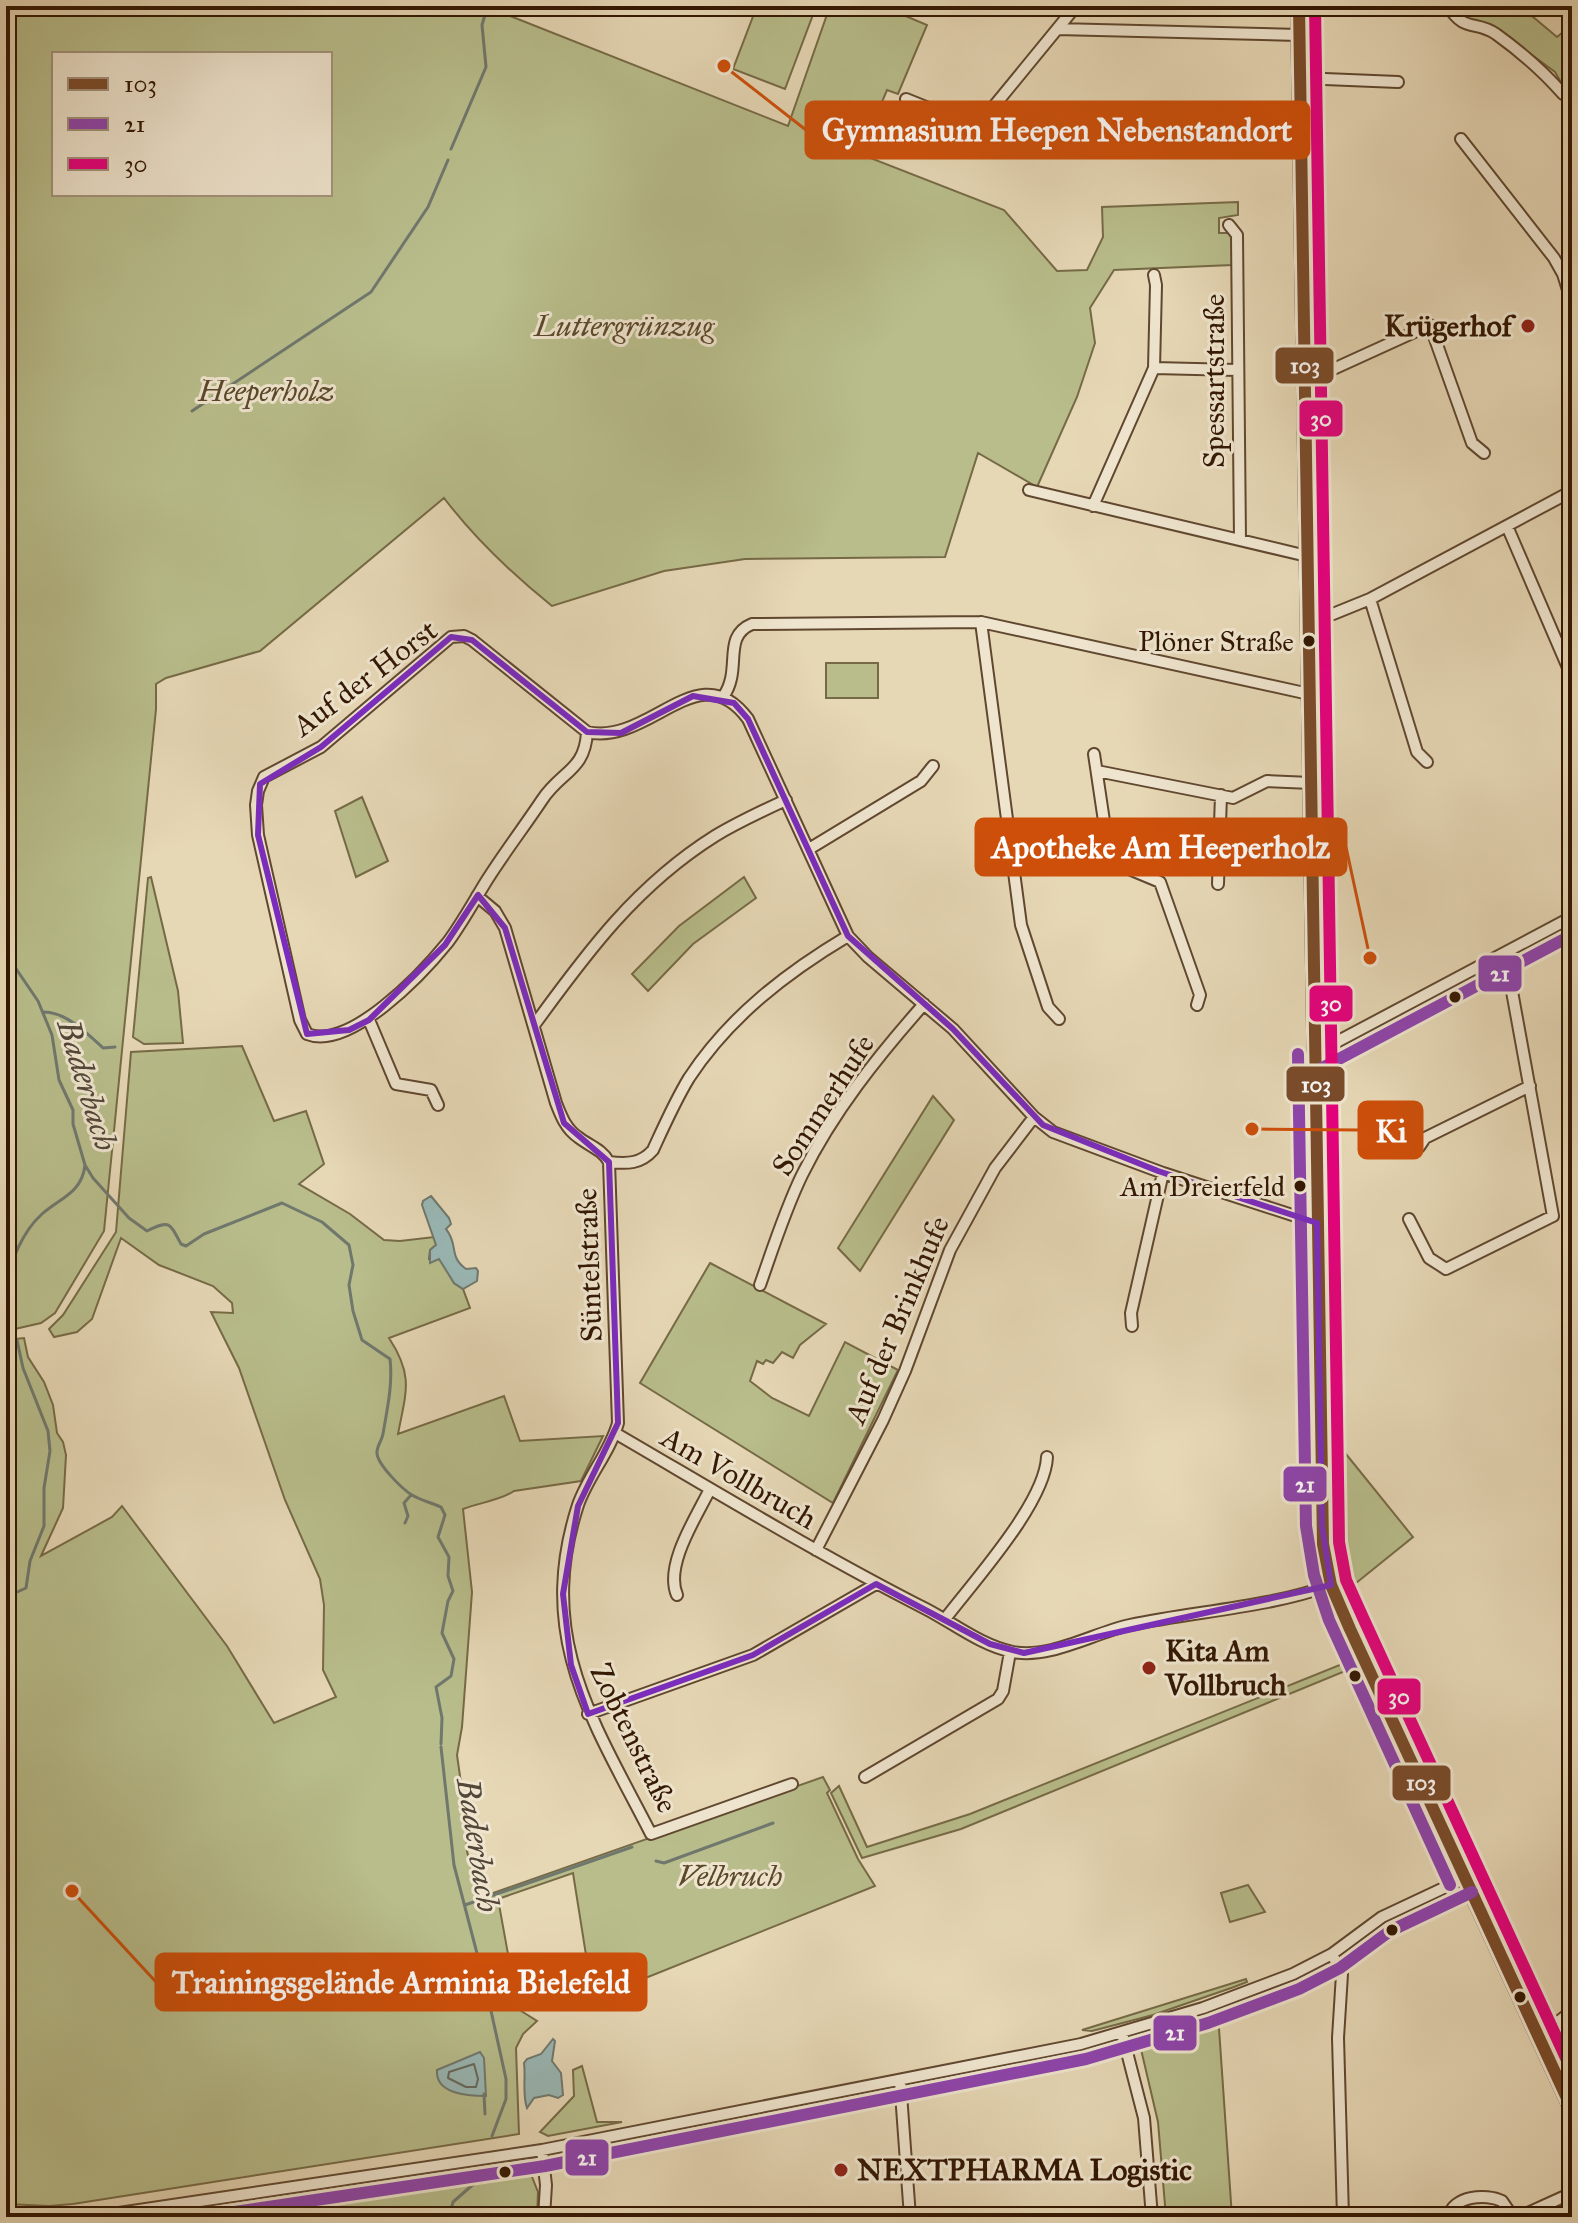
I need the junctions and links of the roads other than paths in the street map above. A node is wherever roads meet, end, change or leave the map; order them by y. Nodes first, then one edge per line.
1 (1076, 6) edge
2 (1299, 6) edge
3 (1448, 6) edge
4 (1057, 29) junction
5 (1299, 35) junction
6 (1300, 78) junction
7 (1398, 82) dead end
8 (1563, 94) dead end
9 (906, 99) dead end
10 (1461, 139) dead end
11 (1229, 225) dead end
12 (1154, 275) dead end
13 (1572, 303) edge
14 (1154, 368) junction
15 (1237, 370) junction
16 (1304, 378) junction
17 (1484, 453) dead end
18 (1029, 490) dead end
19 (1572, 491) edge
20 (1093, 506) junction
21 (1507, 526) junction
22 (1240, 540) junction
23 (1307, 556) junction
24 (1370, 599) junction
25 (1308, 617) junction
26 (981, 622) junction
27 (1572, 677) edge
28 (1309, 694) junction
29 (723, 697) junction
30 (587, 732) junction
31 (1094, 754) dead end
32 (1427, 762) dead end
33 (933, 766) dead end
34 (1097, 771) junction
35 (1311, 783) junction
36 (1221, 795) junction
37 (786, 800) junction
38 (1104, 821) dead end
39 (1009, 838) junction
40 (809, 849) junction
41 (1218, 884) dead end
42 (477, 896) junction
43 (1572, 917) edge
44 (848, 936) junction
45 (1505, 953) junction
46 (924, 1004) junction
47 (1197, 1005) dead end
48 (1059, 1019) dead end
49 (369, 1020) junction
50 (535, 1024) junction
51 (1314, 1054) junction
52 (1530, 1086) junction
53 (438, 1105) dead end
54 (1034, 1117) junction
55 (1419, 1147) dead end
56 (609, 1162) junction
57 (1163, 1173) junction
58 (1409, 1219) dead end
59 (1317, 1223) junction
60 (760, 1285) dead end
61 (1132, 1326) dead end
62 (615, 1433) junction
63 (1047, 1457) dead end
64 (710, 1489) junction
65 (816, 1550) junction
66 (876, 1584) junction
67 (1331, 1585) junction
68 (677, 1595) dead end
69 (945, 1619) junction
70 (1010, 1652) junction
71 (588, 1714) junction
72 (865, 1777) dead end
73 (792, 1784) dead end
74 (1465, 1878) junction
75 (1332, 1954) junction
76 (1572, 2011) edge
77 (1122, 2033) junction
78 (1539, 2037) junction
79 (900, 2080) junction
80 (1572, 2109) edge
81 (542, 2150) junction
82 (1572, 2193) edge
83 (92, 2217) edge
84 (544, 2217) edge
85 (910, 2217) edge
86 (1152, 2217) edge
87 (1343, 2217) edge
88 (1449, 2217) edge
89 (1513, 2217) edge
90 (1519, 2217) edge

1 - 4 street
2 - 5 street
3 - 8 street
4 - 5 street
4 - 9 street
5 - 6 street
6 - 7 street
6 - 16 street
10 - 13 street
11 - 15 street, Spessartstraße
12 - 14 street
14 - 15 street
14 - 20 street
15 - 22 street, Spessartstraße
16 - 17 street
16 - 23 street
18 - 20 street
19 - 21 street
20 - 22 street
21 - 24 street
21 - 27 street
22 - 23 street
23 - 25 street
24 - 25 street
24 - 32 street
25 - 28 street
26 - 28 street
26 - 29 street
26 - 39 street
28 - 35 street
29 - 30 street
29 - 37 street
30 - 42 street
30 - 49 street, Auf der Horst
31 - 34 street
33 - 40 street
34 - 36 street
34 - 38 street
35 - 36 street
35 - 51 street
36 - 41 street
37 - 40 street
37 - 50 street
39 - 47 street
39 - 48 street
40 - 44 street
42 - 49 street
42 - 50 street, Süntelstraße
43 - 45 street
44 - 46 street
44 - 56 street
45 - 51 street
45 - 52 street
46 - 54 street
46 - 60 street, Sommerhufe
49 - 53 street
50 - 56 street, Süntelstraße
51 - 59 street
52 - 55 street
52 - 58 street
54 - 57 street
54 - 65 street, Auf der Brinkhufe
56 - 62 street, Süntelstraße
57 - 59 street
57 - 61 street
59 - 67 street
62 - 64 street, Am Vollbruch
62 - 71 street, Zobtenstraße
63 - 69 street
64 - 65 street, Am Vollbruch
64 - 68 street
65 - 66 street, Am Vollbruch
66 - 69 street, Am Vollbruch
66 - 71 street
67 - 70 street, Am Vollbruch
67 - 74 street
69 - 70 street, Am Vollbruch
70 - 72 street
71 - 73 street, Zobtenstraße
74 - 75 street
74 - 78 street
75 - 77 street
75 - 87 street
76 - 78 street
77 - 79 street
77 - 86 street
78 - 80 street
79 - 81 street
79 - 85 street
81 - 83 street
81 - 84 street
82 - 90 street
88 - 89 street

